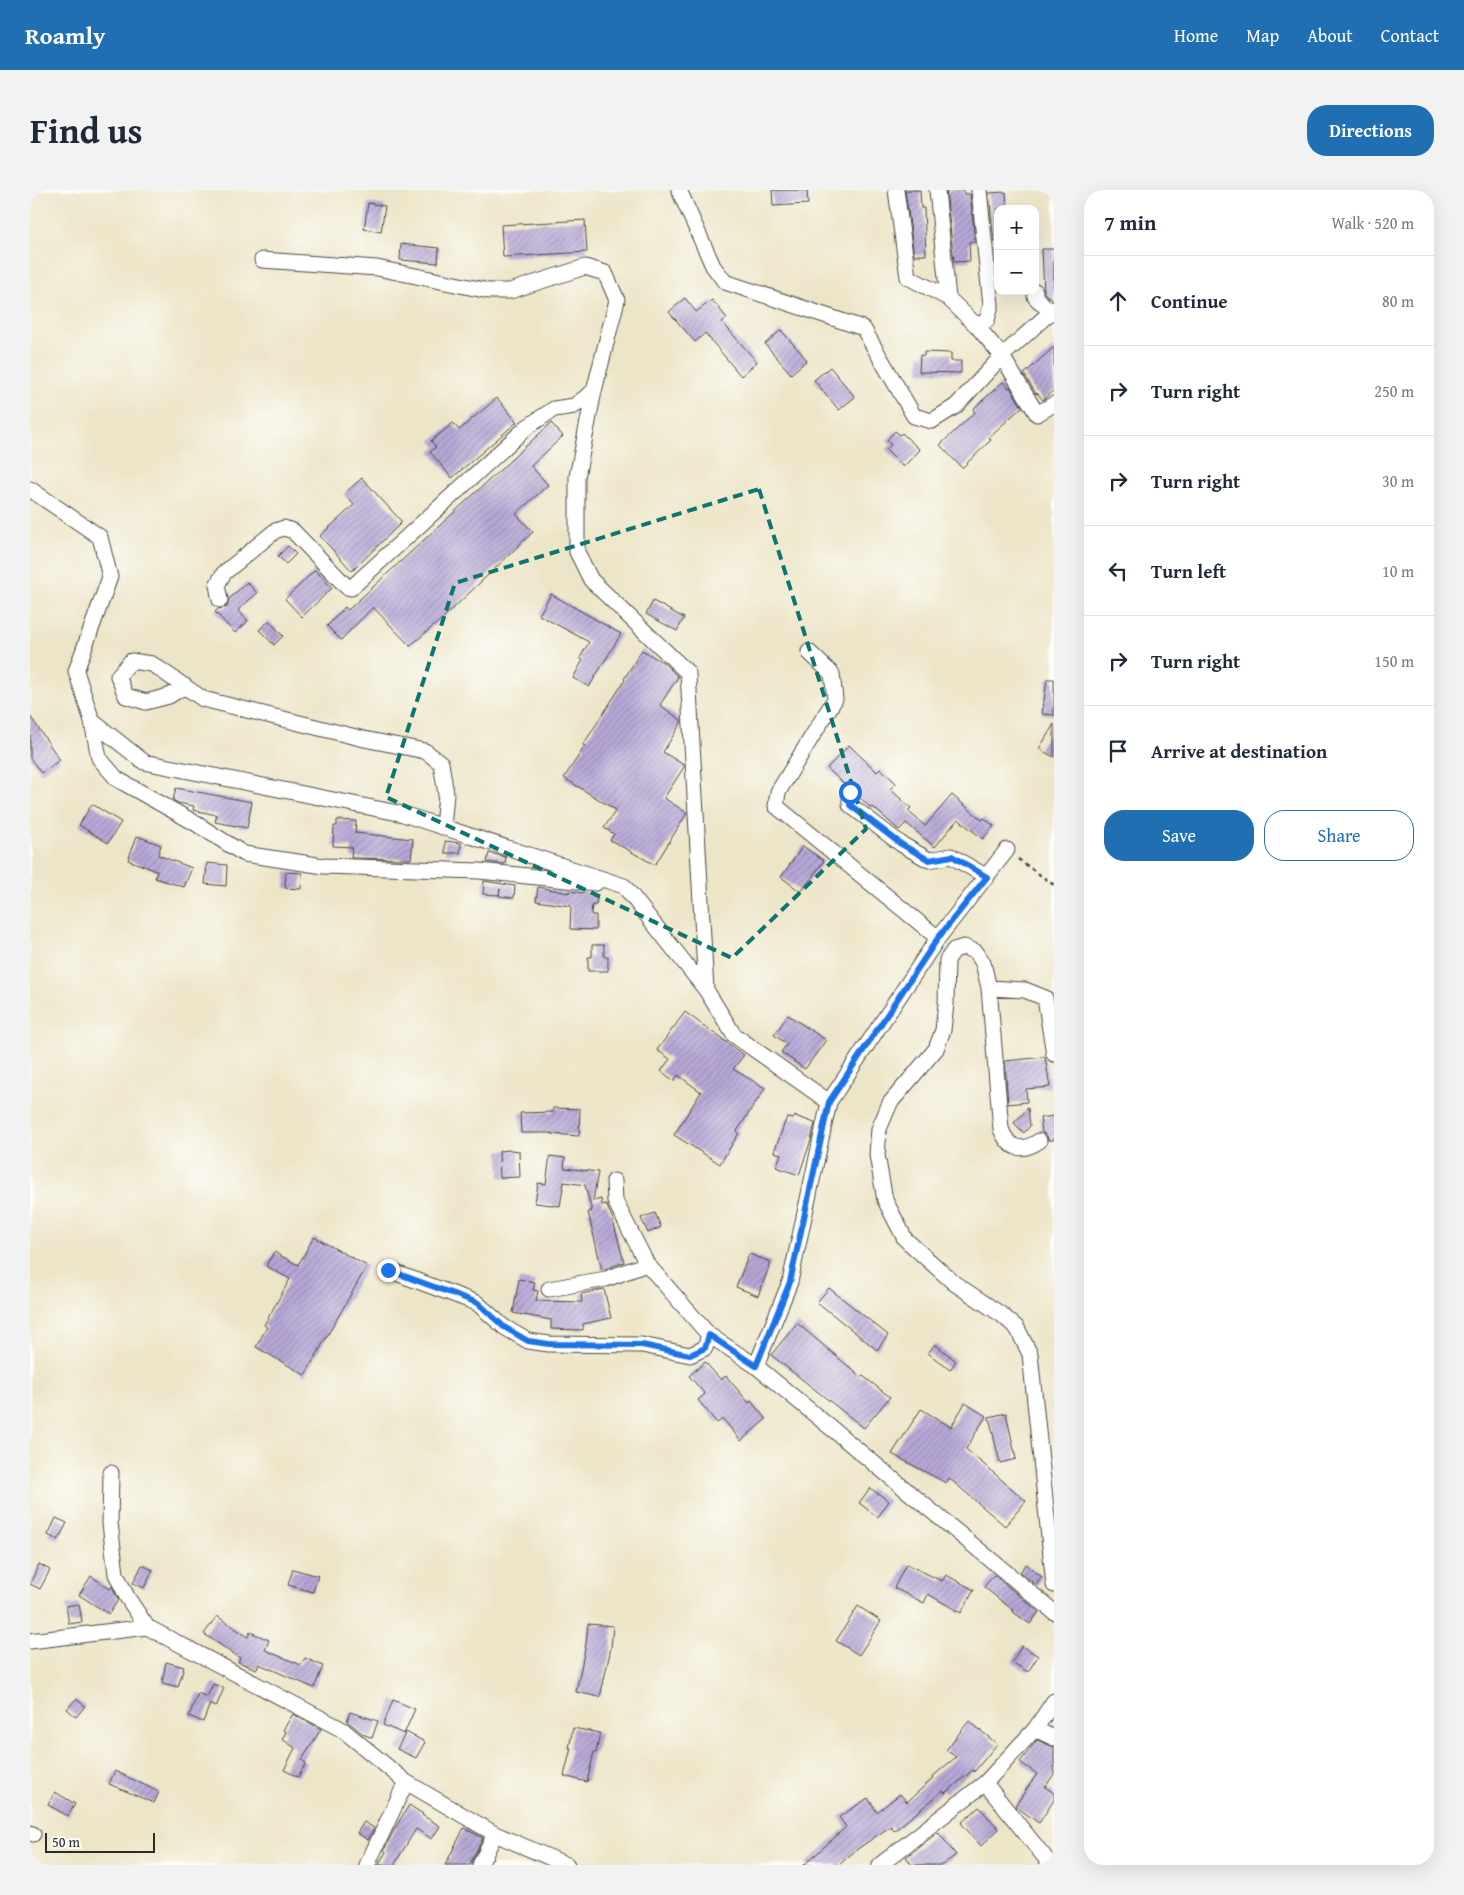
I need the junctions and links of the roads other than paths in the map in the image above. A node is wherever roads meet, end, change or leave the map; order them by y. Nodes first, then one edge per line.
1 (679, 190) edge
2 (896, 190) edge
3 (938, 190) edge
4 (979, 190) edge
5 (262, 260) dead end
6 (1035, 295) edge
7 (948, 298) junction
8 (1052, 310) edge
9 (977, 326) junction
10 (1002, 356) junction
11 (594, 391) junction
12 (1054, 404) edge
13 (30, 489) edge
14 (220, 600) dead end
15 (809, 652) dead end
16 (185, 686) dead end
17 (92, 721) junction
18 (850, 792) dead end
19 (443, 827) junction
20 (1007, 850) road end
21 (987, 877) junction
22 (624, 886) junction
23 (938, 938) junction
24 (990, 988) junction
25 (706, 990) junction
26 (1054, 1054) edge
27 (829, 1102) junction
28 (1040, 1141) dead end
29 (614, 1181) dead end
30 (647, 1264) junction
31 (388, 1270) dead end
32 (549, 1289) dead end
33 (709, 1335) junction
34 (756, 1366) junction
35 (111, 1473) dead end
36 (1054, 1585) edge
37 (1054, 1612) edge
38 (147, 1627) junction
39 (30, 1641) edge
40 (1054, 1701) edge
41 (1035, 1729) junction
42 (1054, 1738) edge
43 (406, 1782) junction
44 (985, 1783) junction
45 (495, 1834) junction
46 (367, 1865) edge
47 (480, 1865) edge
48 (566, 1865) edge
49 (880, 1865) edge
50 (1051, 1865) edge

1 - 10 street
2 - 7 street
3 - 7 street
4 - 9 street
5 - 11 street
6 - 8 street
7 - 9 street
8 - 10 street
9 - 10 street
10 - 12 street
11 - 14 street
11 - 25 street
13 - 17 street
15 - 23 street
16 - 19 street
17 - 19 street
17 - 22 street
18 - 21 street
19 - 22 street
20 - 21 street
21 - 23 street
22 - 25 street
23 - 27 street
24 - 26 street
24 - 28 street
24 - 36 street
25 - 27 street
27 - 34 street
29 - 30 street
30 - 32 street
30 - 33 street
31 - 33 street
33 - 34 street
34 - 37 street
35 - 38 street
38 - 39 street
38 - 43 street
40 - 41 street
41 - 42 street
41 - 44 street
43 - 45 street
43 - 46 street
44 - 49 street
44 - 50 street
45 - 47 street
45 - 48 street

